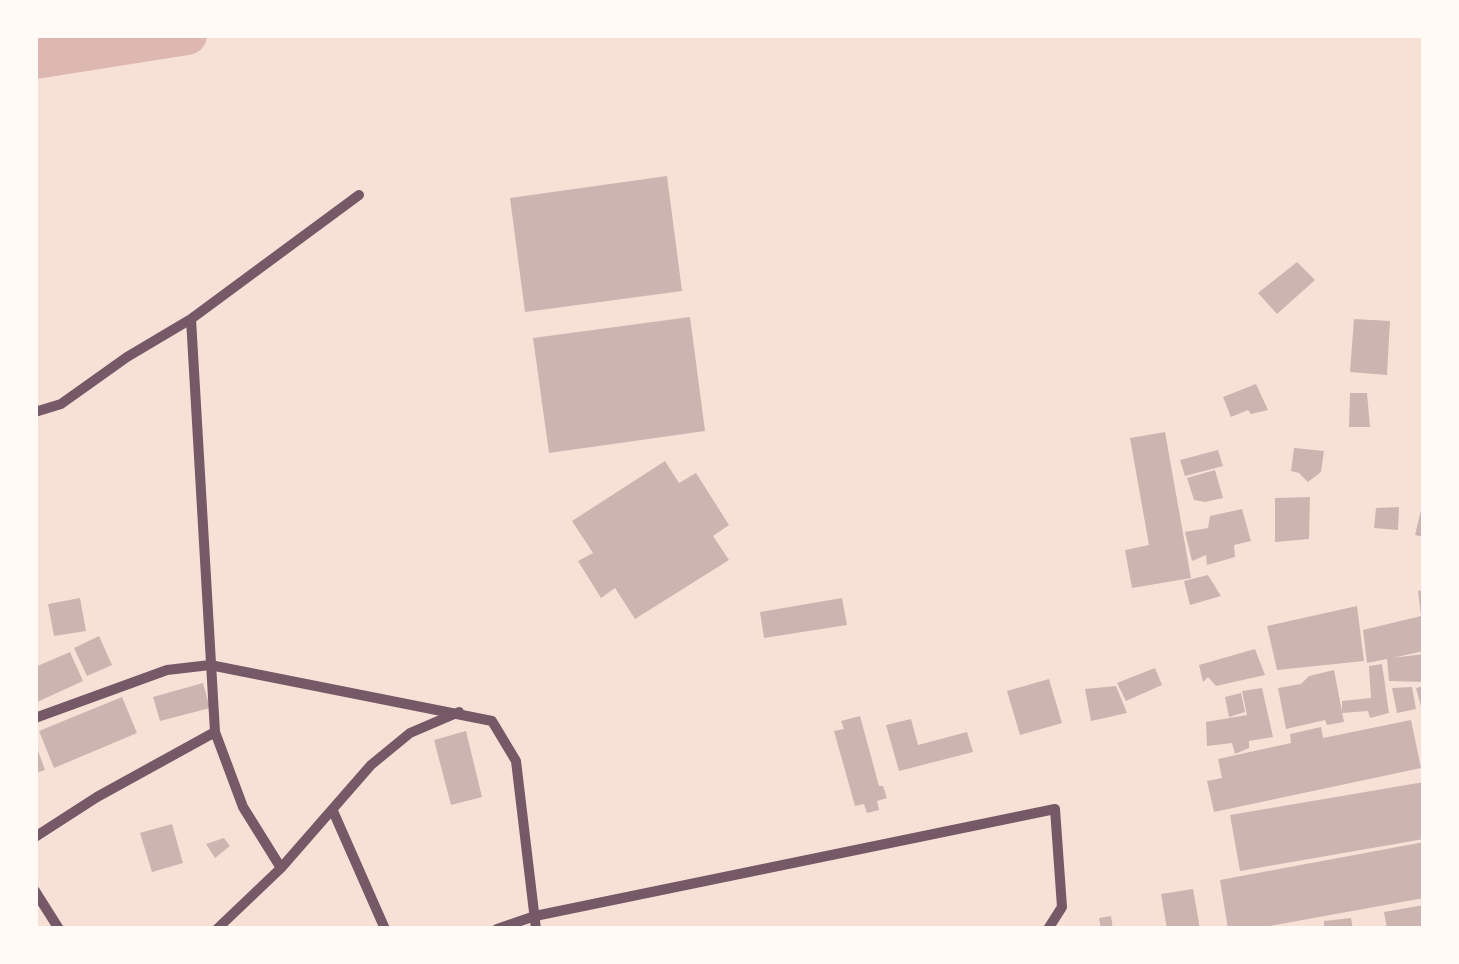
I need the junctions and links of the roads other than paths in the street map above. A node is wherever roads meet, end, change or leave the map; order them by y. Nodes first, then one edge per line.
1 (359, 195) dead end
2 (191, 319) junction
3 (35, 412) edge
4 (210, 665) junction
5 (460, 712) junction
6 (35, 718) edge
7 (215, 732) junction
8 (334, 812) junction
9 (35, 837) edge
10 (281, 868) junction
11 (35, 891) edge
12 (535, 916) junction
13 (58, 929) edge
14 (217, 929) edge
15 (385, 929) edge
16 (497, 929) edge
17 (536, 929) edge
18 (1048, 929) edge

1 - 2 street
2 - 3 street
2 - 4 street
4 - 5 street
4 - 6 street
4 - 7 street
5 - 8 street
5 - 12 street
7 - 9 street
7 - 10 street
8 - 10 street
8 - 15 street
10 - 14 street
11 - 13 street
12 - 16 street
12 - 17 street
12 - 18 street

